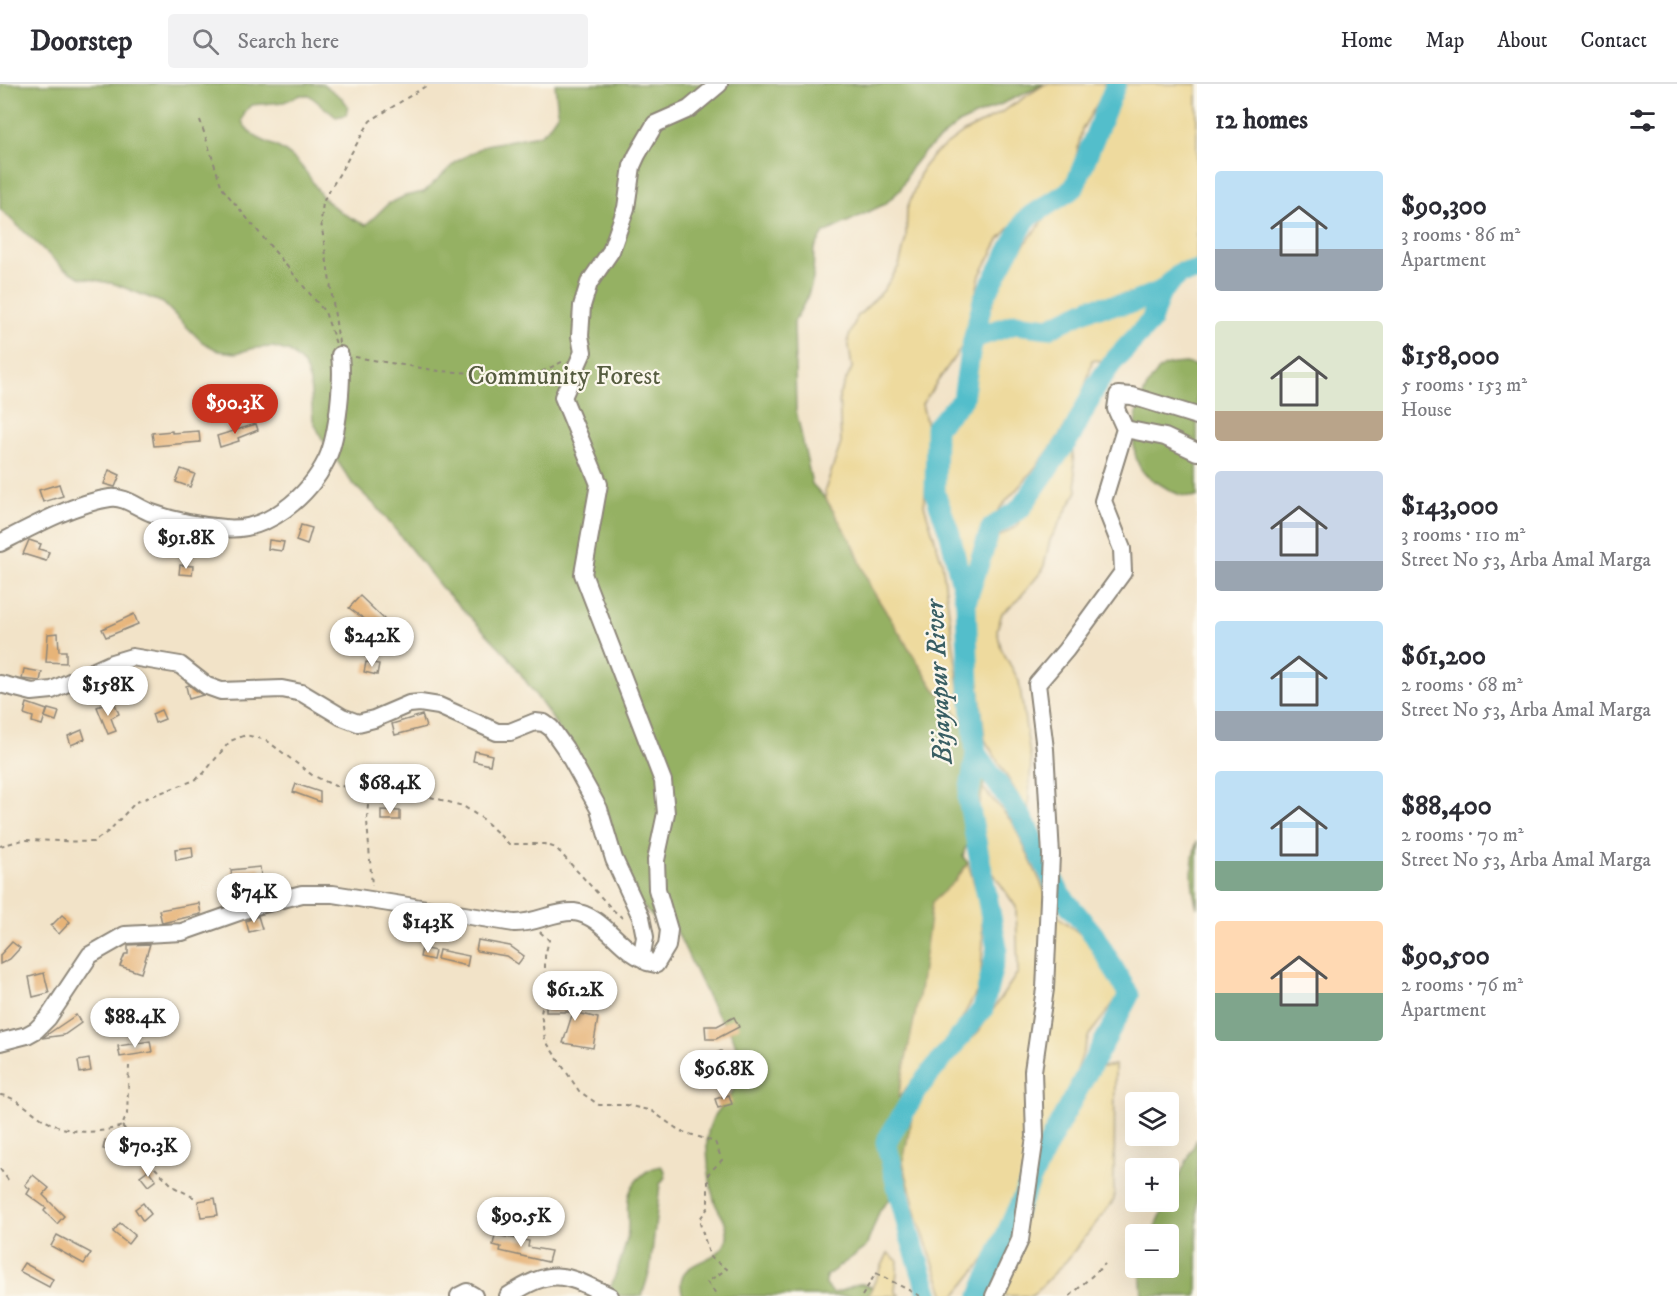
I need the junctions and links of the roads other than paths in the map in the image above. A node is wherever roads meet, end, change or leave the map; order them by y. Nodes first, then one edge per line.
1 (719, 84) edge
2 (340, 355) road end
3 (1197, 416) edge
4 (1125, 429) junction
5 (1197, 452) edge
6 (0, 543) edge
7 (0, 684) edge
8 (644, 959) junction
9 (0, 1042) edge
10 (459, 1296) edge
11 (474, 1296) edge
12 (508, 1296) edge
13 (610, 1296) edge
14 (994, 1296) edge

1 - 8 street
2 - 6 street
3 - 4 street
4 - 5 street
4 - 14 street
7 - 8 street
8 - 9 street
10 - 11 street
12 - 13 street

